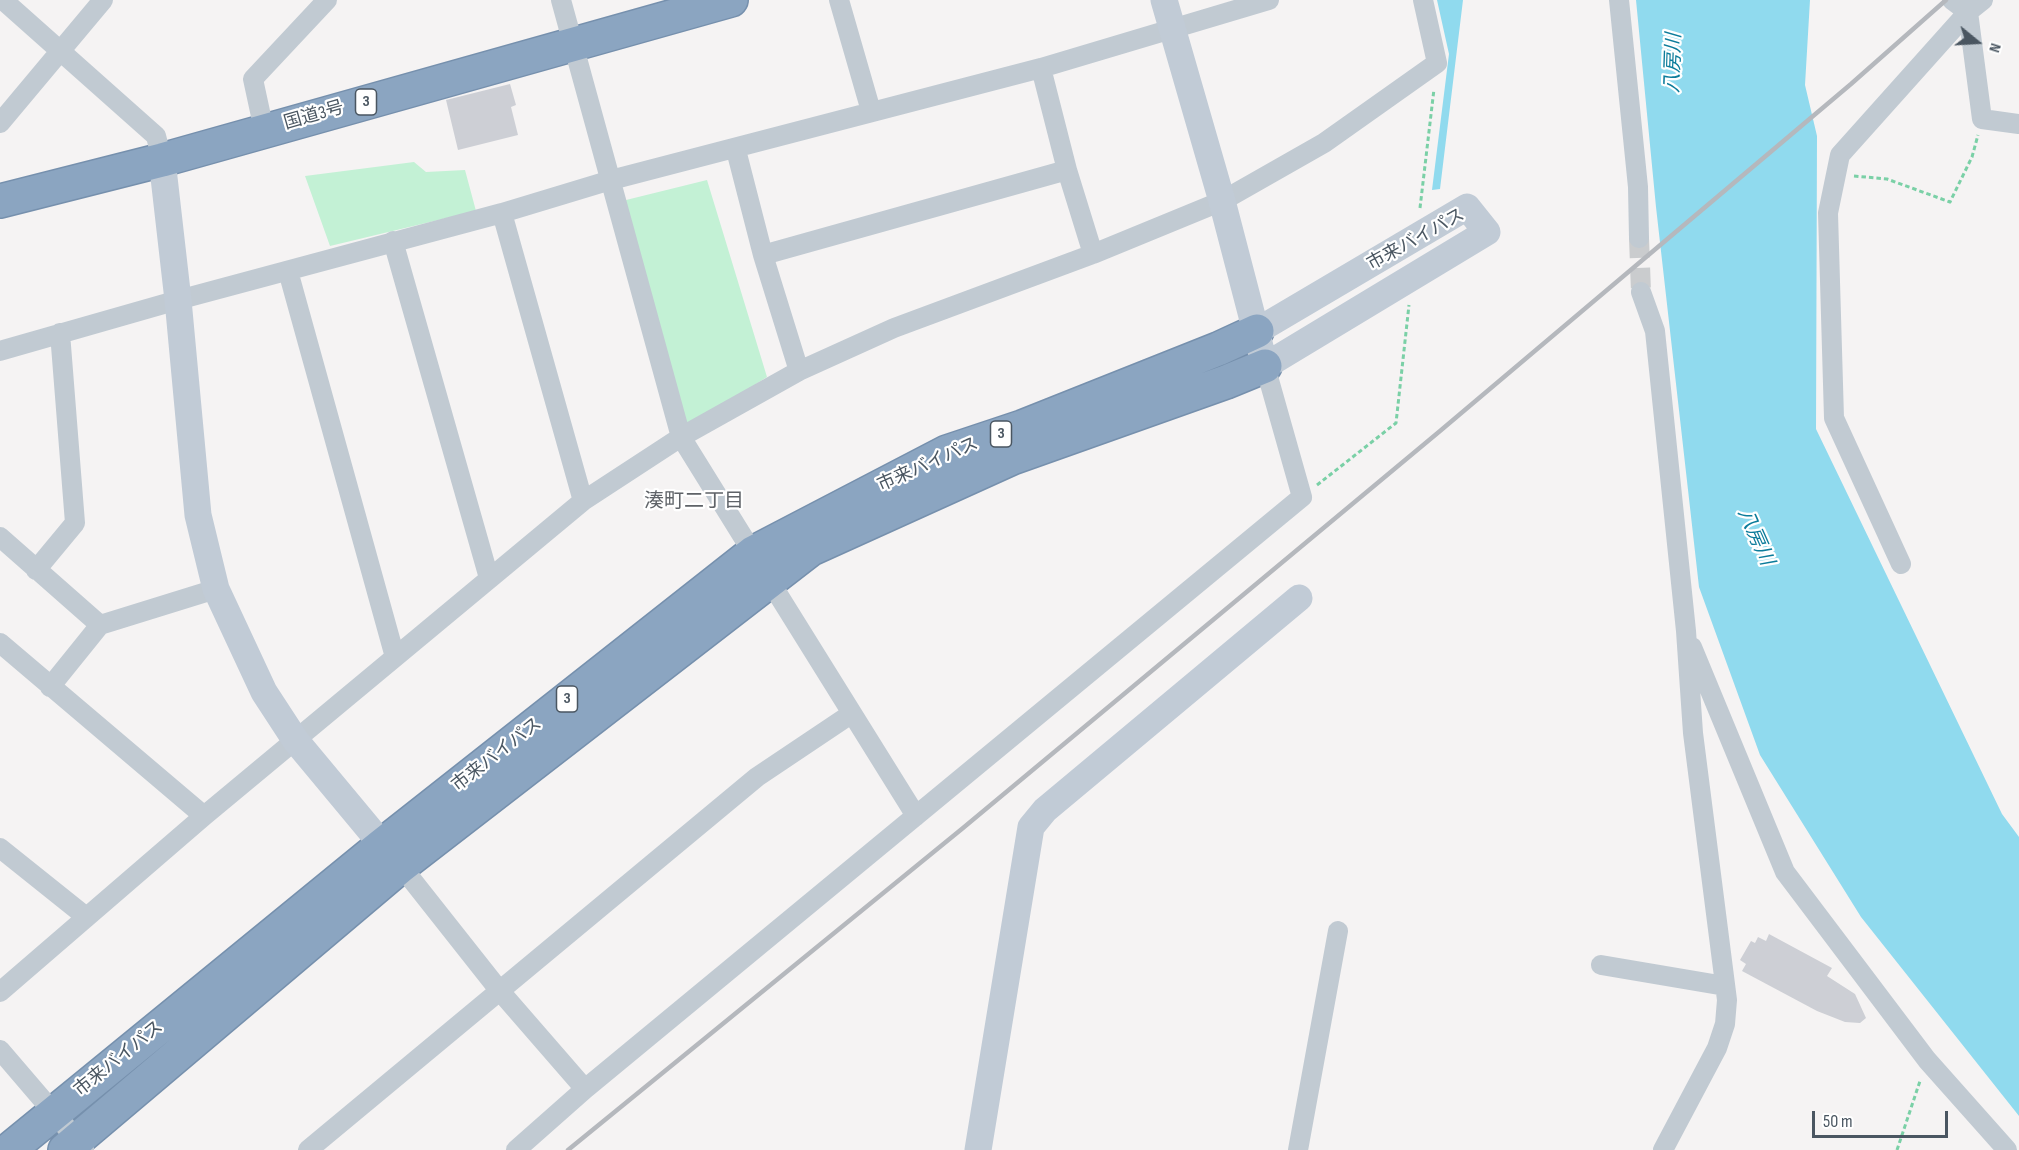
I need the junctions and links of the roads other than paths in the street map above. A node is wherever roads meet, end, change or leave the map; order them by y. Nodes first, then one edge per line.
1 (3, 0) edge
2 (103, 0) edge
3 (327, 0) edge
4 (561, 0) edge
5 (731, 0) edge
6 (839, 0) edge
7 (1164, 0) edge
8 (1269, 0) edge
9 (1424, 0) edge
10 (1619, 0) edge
11 (1952, 0) edge
12 (1976, 6) edge
13 (1172, 29) junction
14 (574, 44) junction
15 (60, 50) junction
16 (1041, 69) junction
17 (871, 111) junction
18 (0, 123) edge
19 (2019, 124) edge
20 (264, 130) junction
21 (736, 150) junction
22 (162, 160) junction
23 (1067, 170) junction
24 (611, 180) junction
25 (0, 201) edge
26 (1222, 201) junction
27 (502, 213) junction
28 (1639, 238) tunnel mouth
29 (393, 241) junction
30 (1093, 254) junction
31 (763, 255) junction
32 (288, 271) junction
33 (1641, 292) tunnel mouth
34 (178, 300) junction
35 (1257, 331) junction
36 (60, 333) junction
37 (0, 351) edge
38 (1265, 366) junction
39 (799, 371) junction
40 (681, 437) junction
41 (583, 501) junction
42 (0, 537) edge
43 (1901, 564) dead end
44 (761, 566) junction
45 (36, 570) junction
46 (489, 578) junction
47 (216, 589) junction
48 (1299, 598) dead end
49 (100, 625) junction
50 (1686, 631) junction
51 (0, 643) edge
52 (395, 657) junction
53 (50, 687) junction
54 (851, 714) junction
55 (296, 741) junction
56 (204, 816) junction
57 (916, 816) junction
58 (0, 848) edge
59 (391, 856) junction
60 (85, 916) junction
61 (1338, 931) dead end
62 (1601, 965) dead end
63 (1725, 986) junction
64 (499, 990) junction
65 (0, 992) edge
66 (0, 1050) edge
67 (585, 1089) junction
68 (53, 1113) junction
69 (76, 1146) edge
70 (9, 1150) edge
71 (309, 1150) edge
72 (516, 1150) edge
73 (978, 1150) edge
74 (1298, 1150) edge
75 (1663, 1150) edge
76 (2007, 1150) edge

1 - 15 street
2 - 15 street
3 - 20 street
4 - 14 street
5 - 14 highway, 国道3号 / 3
6 - 17 street
7 - 13 street
8 - 13 street
9 - 26 street
10 - 28 street
11 - 12 street
12 - 19 street
12 - 43 street
13 - 16 street
13 - 26 street
14 - 20 highway, 国道3号 / 3
14 - 24 street
15 - 18 street
15 - 22 street
16 - 17 street
16 - 23 street
17 - 21 street
20 - 22 highway, 国道3号 / 3
21 - 24 street
21 - 31 street
22 - 25 highway, 国道3号 / 3
22 - 34 street
23 - 30 street
23 - 31 street
24 - 27 street
24 - 40 street
26 - 30 street
26 - 35 street
27 - 29 street
27 - 41 street
29 - 32 street
29 - 46 street
30 - 39 street
31 - 39 street
32 - 34 street
32 - 52 street
33 - 50 street
34 - 36 street
34 - 47 street
35 - 38 street
35 - 38 street, 市来バイパス / 3
35 - 44 highway, 市来バイパス / 3
36 - 37 street
36 - 45 street
38 - 44 highway, 市来バイパス / 3
38 - 57 street
39 - 40 street
40 - 41 street
40 - 44 street
41 - 46 street
42 - 45 street
44 - 54 street
44 - 59 highway, 市来バイパス / 3
45 - 49 street
46 - 52 street
47 - 49 street
47 - 55 street
48 - 73 street
49 - 53 street
50 - 63 street
50 - 76 street
51 - 53 street
52 - 55 street
53 - 56 street
54 - 57 street
54 - 64 street
55 - 56 street
55 - 59 street
56 - 60 street
57 - 67 street
58 - 60 street
59 - 64 street
59 - 68 highway, 市来バイパス / 3
59 - 69 highway, 市来バイパス / 3
60 - 65 street
61 - 74 street
62 - 63 street
63 - 75 street
64 - 67 street
64 - 71 street
66 - 68 street
67 - 72 street
68 - 69 street
68 - 70 highway, 市来バイパス / 3

